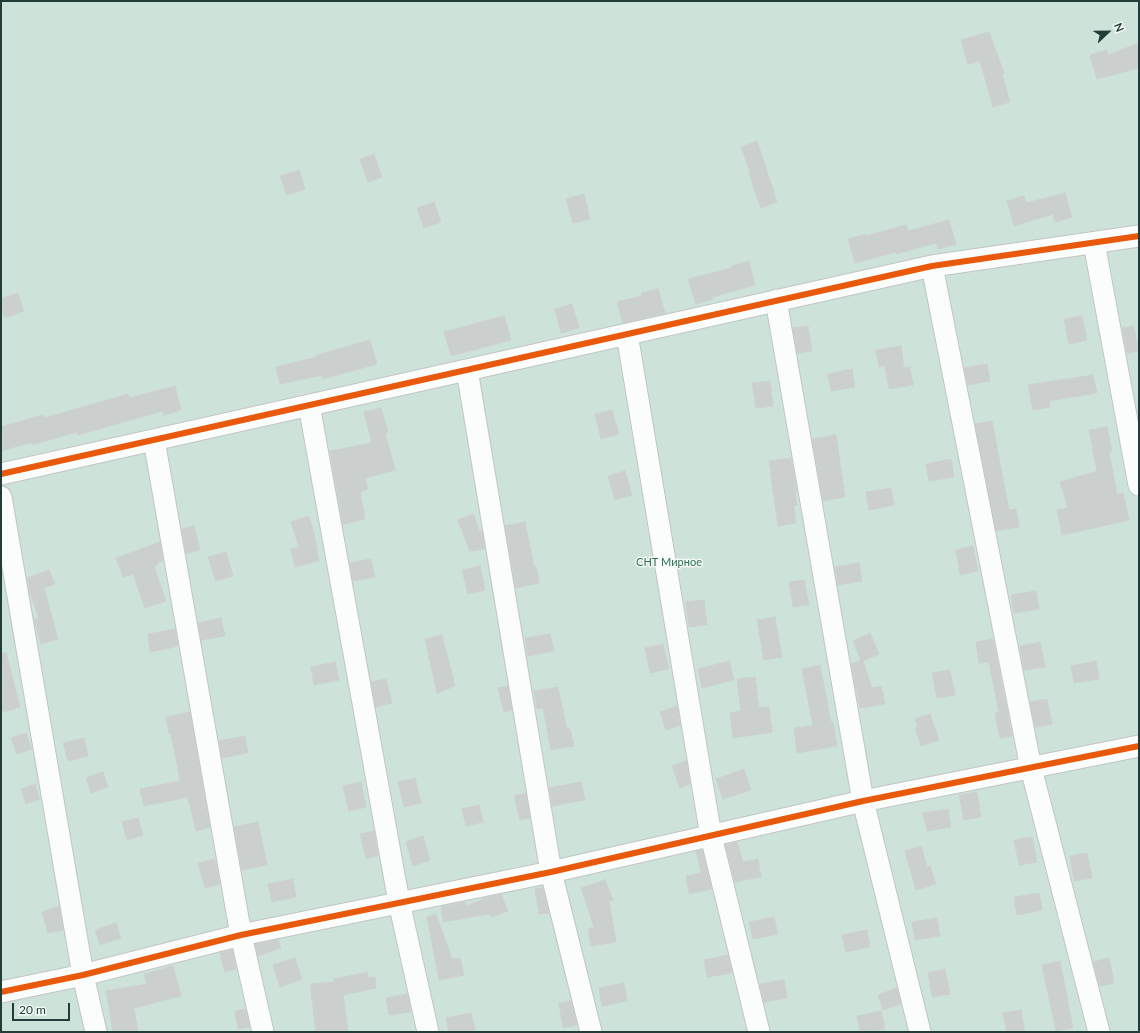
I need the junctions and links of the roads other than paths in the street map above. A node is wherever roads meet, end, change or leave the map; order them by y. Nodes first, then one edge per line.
1 (1139, 236) edge
2 (1094, 243) junction
3 (932, 266) junction
4 (776, 300) junction
5 (626, 334) junction
6 (466, 370) junction
7 (309, 405) junction
8 (154, 440) junction
9 (1, 474) edge
10 (1139, 485) edge
11 (1, 496) edge
12 (1139, 746) edge
13 (1031, 768) junction
14 (863, 801) junction
15 (711, 836) junction
16 (551, 872) junction
17 (399, 902) junction
18 (241, 935) junction
19 (82, 975) junction
20 (1, 992) edge
21 (96, 1032) edge
22 (263, 1032) edge
23 (428, 1032) edge
24 (591, 1032) edge
25 (759, 1032) edge
26 (920, 1032) edge
27 (1099, 1032) edge

1 - 2 street
2 - 3 street
2 - 10 street
3 - 4 street
3 - 13 street
4 - 5 street
4 - 14 street
5 - 6 street
5 - 15 street
6 - 7 street
6 - 16 street
7 - 8 street
7 - 17 street
8 - 9 street
8 - 18 street
11 - 19 street
12 - 13 street
13 - 14 street
13 - 27 street
14 - 15 street
14 - 26 street
15 - 16 street
15 - 25 street
16 - 17 street
16 - 24 street
17 - 18 street
17 - 23 street
18 - 19 street
18 - 22 street
19 - 20 street
19 - 21 street

